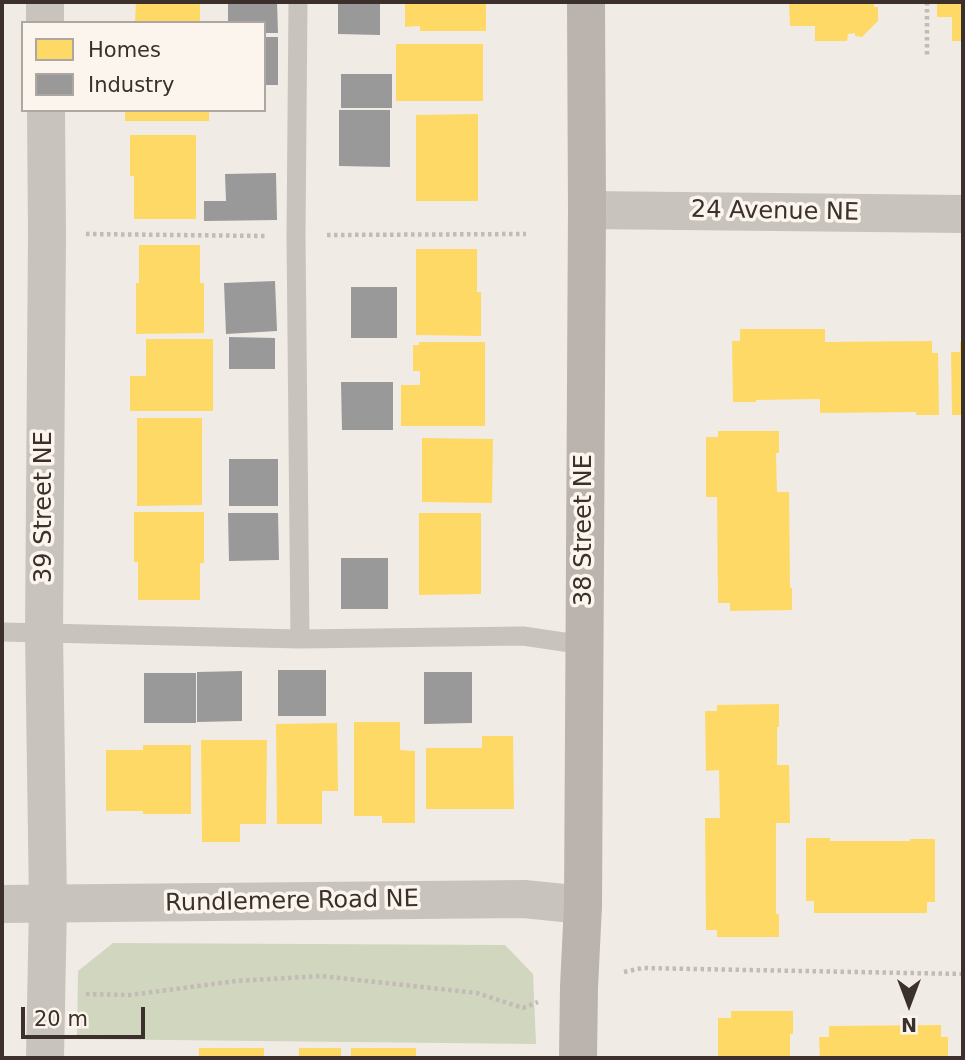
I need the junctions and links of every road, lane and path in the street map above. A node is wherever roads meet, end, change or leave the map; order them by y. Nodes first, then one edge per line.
1 (45, 2) edge
2 (298, 2) edge
3 (586, 2) edge
4 (927, 2) edge
5 (45, 21) edge
6 (927, 58) dead end
7 (46, 112) edge
8 (587, 210) junction
9 (963, 214) edge
10 (2, 632) edge
11 (44, 633) junction
12 (300, 639) junction
13 (584, 645) junction
14 (2, 904) edge
15 (48, 904) junction
16 (583, 905) junction
17 (624, 972) dead end
18 (963, 974) edge
19 (46, 995) junction
20 (540, 1001) dead end
21 (45, 1058) edge
22 (578, 1058) edge

1 - 5 street
2 - 12 lane
3 - 8 street, 38 Street NE
4 - 6 path
7 - 11 street, 39 Street NE
8 - 9 street, 24 Avenue NE
8 - 13 street, 38 Street NE
10 - 11 lane
11 - 12 lane
11 - 15 street, 39 Street NE
12 - 13 lane
13 - 16 street, 38 Street NE
14 - 15 street, Rundlemere Road NE
15 - 16 street, Rundlemere Road NE
15 - 19 street, 39 Street NE
16 - 22 street, 38 Street NE
17 - 18 path
19 - 20 path
19 - 21 street, 39 Street NE

